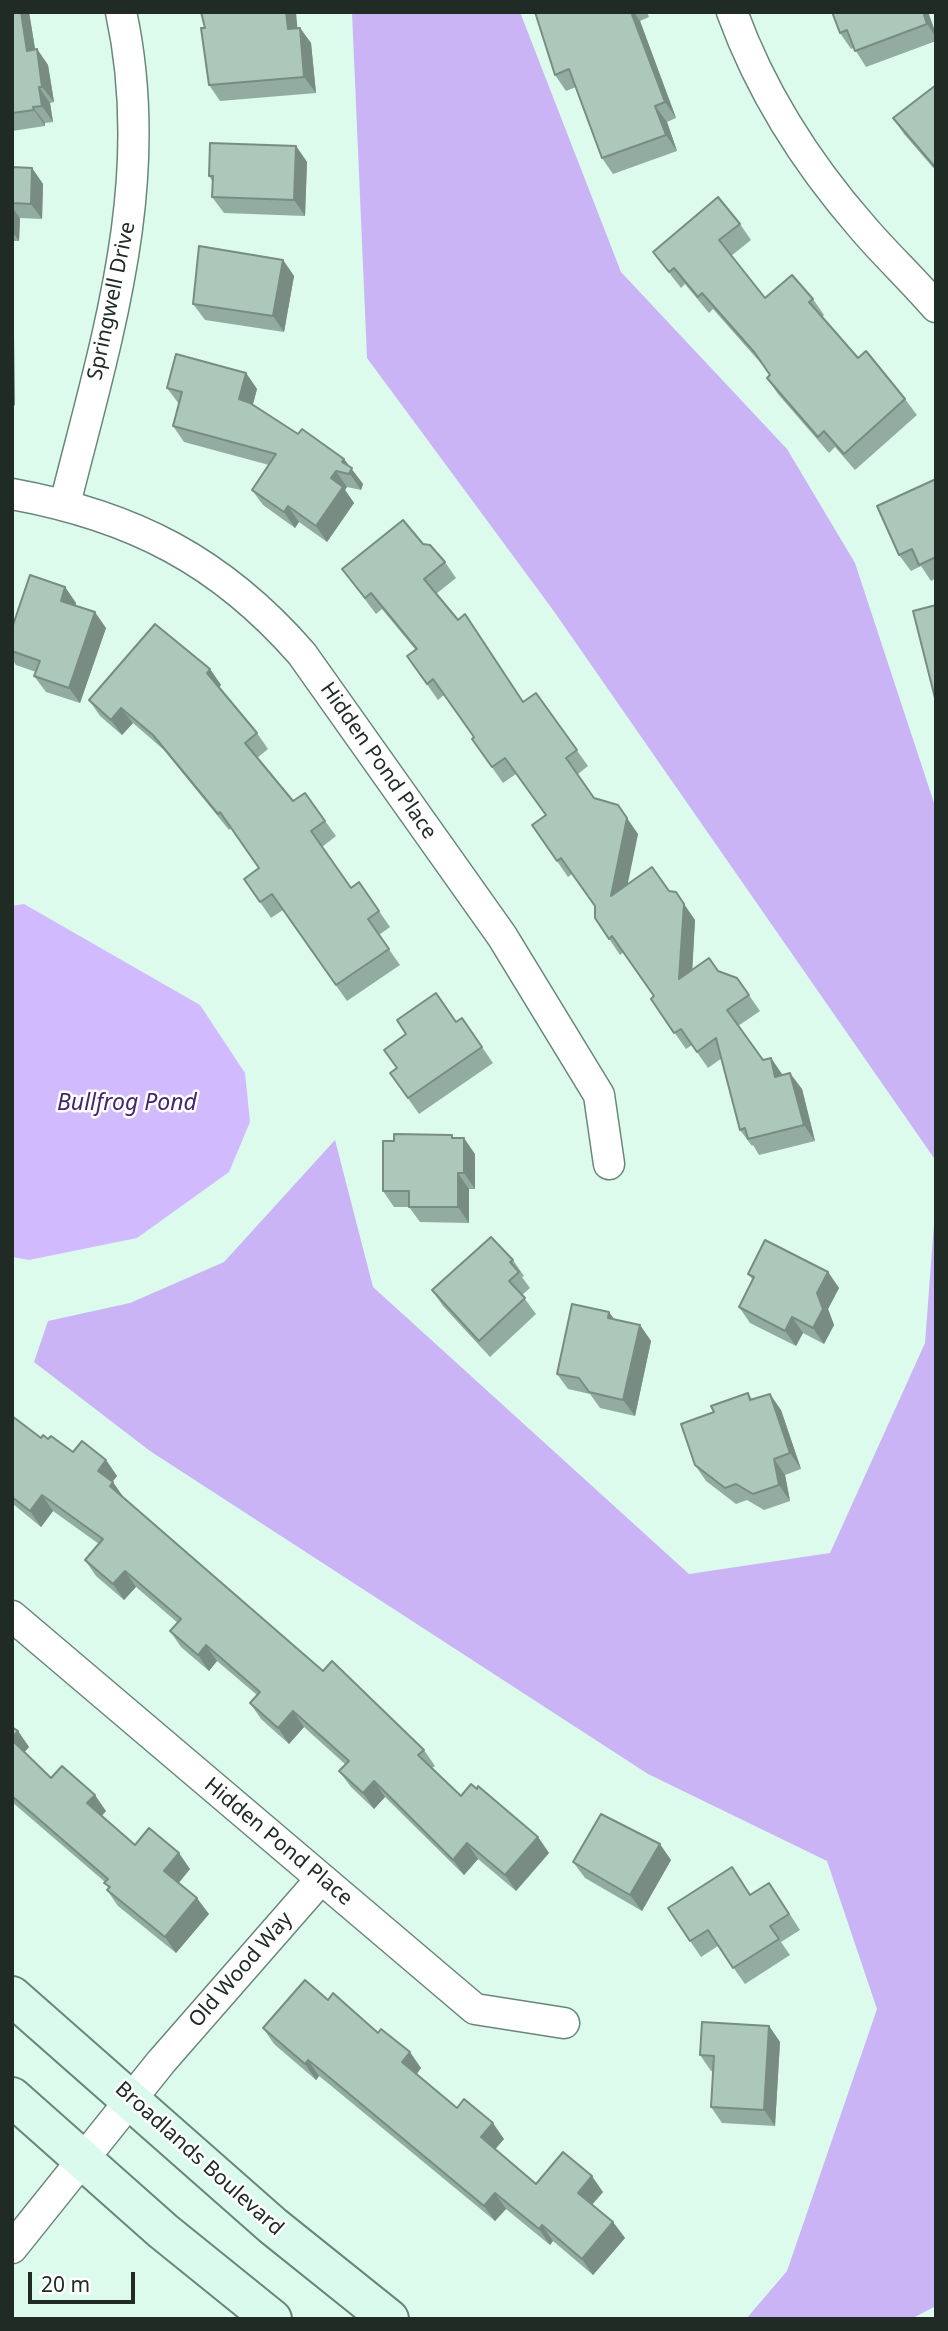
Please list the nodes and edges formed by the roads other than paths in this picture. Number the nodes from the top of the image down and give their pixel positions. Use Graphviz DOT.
graph roads {
  1 [pos="121,12"];
  2 [pos="733,12"];
  3 [pos="936,307"];
  4 [pos="12,494"];
  5 [pos="65,504"];
  6 [pos="608,1164"];
  7 [pos="12,1616"];
  8 [pos="321,1879"];
  9 [pos="12,1996"];
  10 [pos="564,2023"];
  11 [pos="12,2097"];
  12 [pos="132,2099"];
  13 [pos="83,2158"];
  14 [pos="12,2248"];
  15 [pos="272,2319"];
  16 [pos="389,2319"];
  1 -- 5 [label="street, Springwell Drive"];
  2 -- 3 [label="street"];
  4 -- 5 [label="street, Hidden Pond Place"];
  5 -- 6 [label="street, Hidden Pond Place"];
  7 -- 8 [label="street, Hidden Pond Place"];
  8 -- 10 [label="street, Hidden Pond Place"];
  8 -- 12 [label="street, Old Wood Way"];
  9 -- 12 [label="main road, Broadlands Boulevard"];
  11 -- 13 [label="main road"];
  12 -- 13 [label="street, Old Wood Way"];
  12 -- 16 [label="main road, Broadlands Boulevard"];
  13 -- 14 [label="street, Old Wood Way"];
  13 -- 15 [label="main road"];
}
